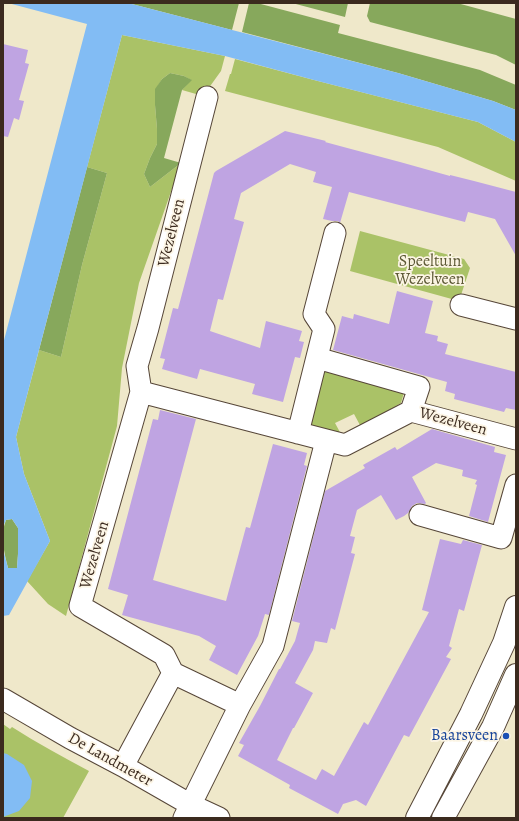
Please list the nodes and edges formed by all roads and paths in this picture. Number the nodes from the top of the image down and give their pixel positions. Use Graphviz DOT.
graph roads {
  1 [pos="207,97"];
  2 [pos="335,232"];
  3 [pos="461,305"];
  4 [pos="516,319"];
  5 [pos="317,358"];
  6 [pos="141,392"];
  7 [pos="411,411"];
  8 [pos="298,433"];
  9 [pos="516,439"];
  10 [pos="326,441"];
  11 [pos="516,485"];
  12 [pos="420,515"];
  13 [pos="516,607"];
  14 [pos="173,673"];
  15 [pos="516,675"];
  16 [pos="3,700"];
  17 [pos="240,705"];
  18 [pos="122,766"];
  19 [pos="188,811"];
  20 [pos="219,818"];
  21 [pos="417,818"];
  22 [pos="443,818"];
  1 -- 6 [label="street, Wezelveen"];
  2 -- 5 [label="street"];
  3 -- 4 [label="street"];
  5 -- 7 [label="street"];
  5 -- 8 [label="street"];
  6 -- 8 [label="street, Wezelveen"];
  6 -- 14 [label="street, Wezelveen"];
  7 -- 9 [label="street, Wezelveen"];
  7 -- 10 [label="street, Wezelveen"];
  8 -- 10 [label="street, Wezelveen"];
  10 -- 17 [label="street"];
  11 -- 12 [label="street"];
  13 -- 21 [label="street"];
  14 -- 17 [label="street"];
  14 -- 18 [label="street"];
  15 -- 22 [label="street"];
  16 -- 18 [label="street, De Landmeter"];
  17 -- 19 [label="street"];
  18 -- 19 [label="street, De Landmeter"];
  19 -- 20 [label="street, De Landmeter"];
}
